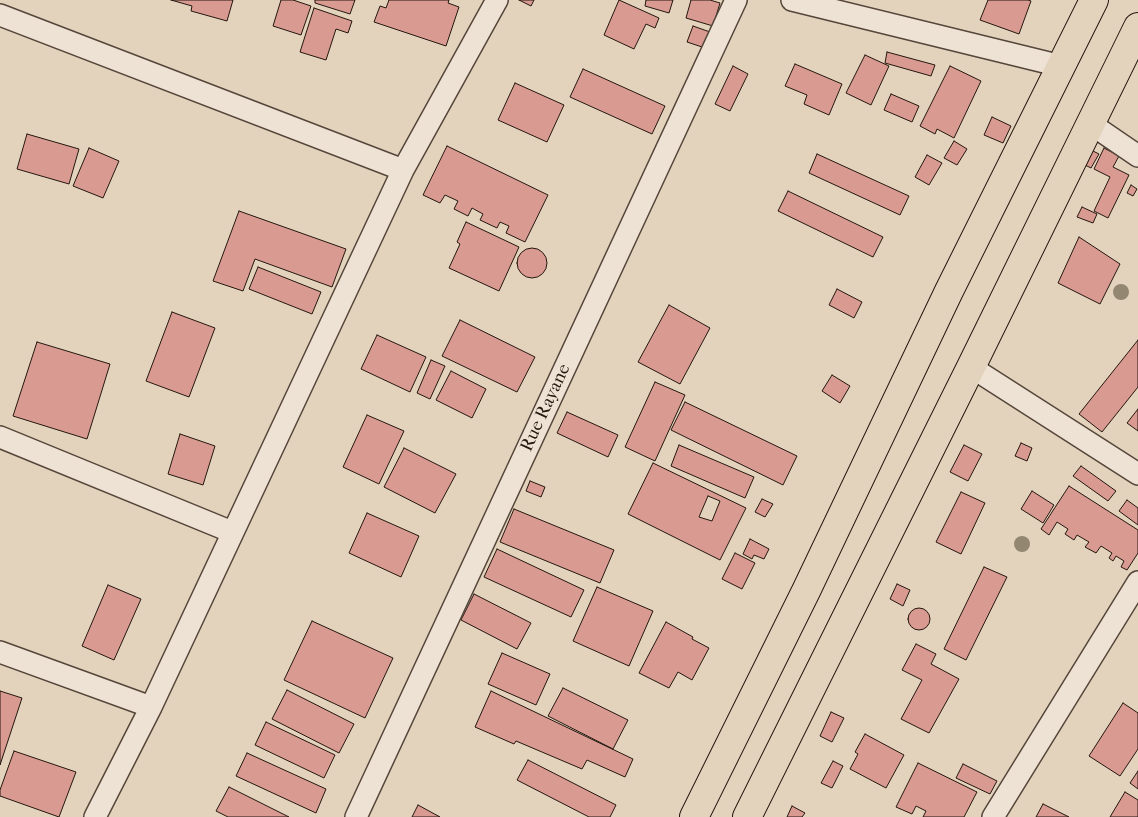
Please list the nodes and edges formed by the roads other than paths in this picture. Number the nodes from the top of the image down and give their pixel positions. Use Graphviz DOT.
graph roads {
  1 [pos="497,0"];
  2 [pos="736,0"];
  3 [pos="792,0"];
  4 [pos="1094,0"];
  5 [pos="0,15"];
  6 [pos="1138,27"];
  7 [pos="1061,66"];
  8 [pos="1091,124"];
  9 [pos="1138,156"];
  10 [pos="403,170"];
  11 [pos="971,367"];
  12 [pos="0,437"];
  13 [pos="1138,474"];
  14 [pos="232,532"];
  15 [pos="1138,582"];
  16 [pos="0,652"];
  17 [pos="151,707"];
  18 [pos="95,817"];
  19 [pos="356,817"];
  20 [pos="694,817"];
  21 [pos="747,817"];
  22 [pos="993,817"];
  1 -- 10 [label="street"];
  2 -- 19 [label="street, Rue Rayane"];
  3 -- 7 [label="street"];
  4 -- 7 [label="main road"];
  5 -- 10 [label="street"];
  6 -- 8 [label="main road"];
  7 -- 20 [label="main road"];
  8 -- 9 [label="street"];
  8 -- 11 [label="main road"];
  10 -- 14 [label="street"];
  11 -- 13 [label="street"];
  11 -- 21 [label="main road"];
  12 -- 14 [label="street"];
  14 -- 17 [label="street"];
  15 -- 22 [label="street"];
  16 -- 17 [label="street"];
  17 -- 18 [label="street"];
}
